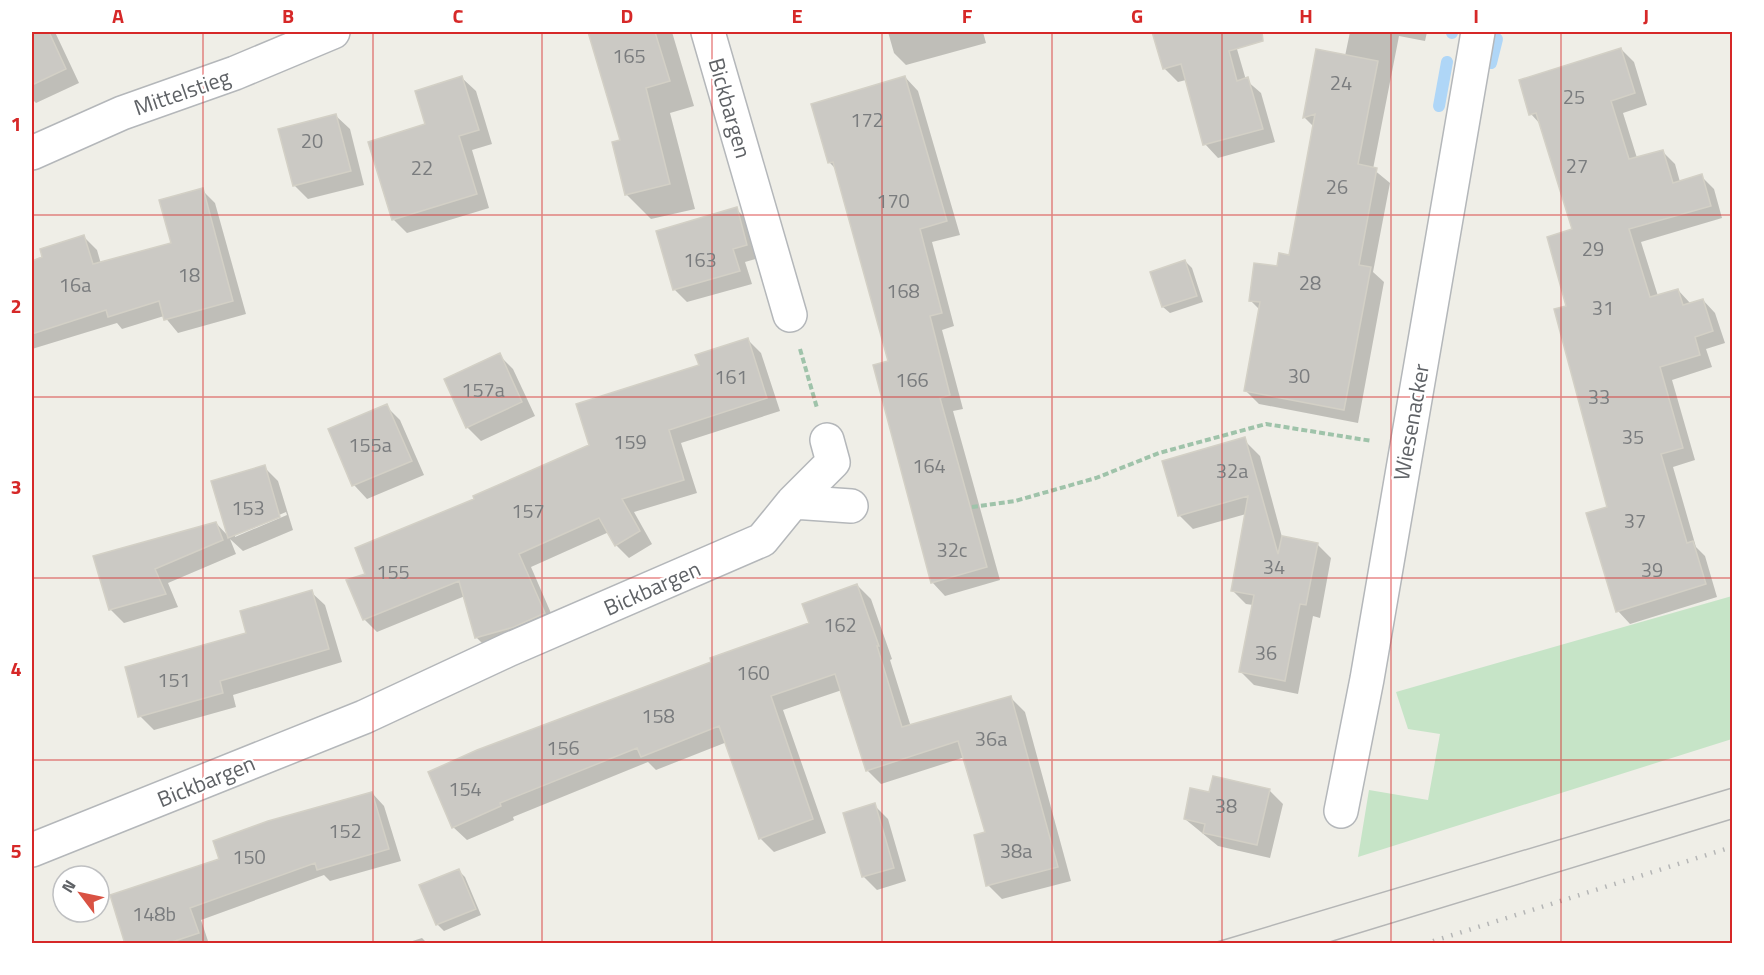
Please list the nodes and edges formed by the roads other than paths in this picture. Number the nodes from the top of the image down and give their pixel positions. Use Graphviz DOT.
graph roads {
  1 [pos="333,32"];
  2 [pos="708,32"];
  3 [pos="1478,32"];
  4 [pos="32,153"];
  5 [pos="790,315"];
  6 [pos="827,440"];
  7 [pos="793,502"];
  8 [pos="851,506"];
  9 [pos="1341,811"];
  10 [pos="32,850"];
  1 -- 4 [label="street, Mittelstieg"];
  2 -- 5 [label="street, Bickbargen"];
  3 -- 9 [label="street, Wiesenacker"];
  6 -- 7 [label="street, Bickbargen"];
  7 -- 8 [label="street"];
  7 -- 10 [label="street, Bickbargen"];
}
